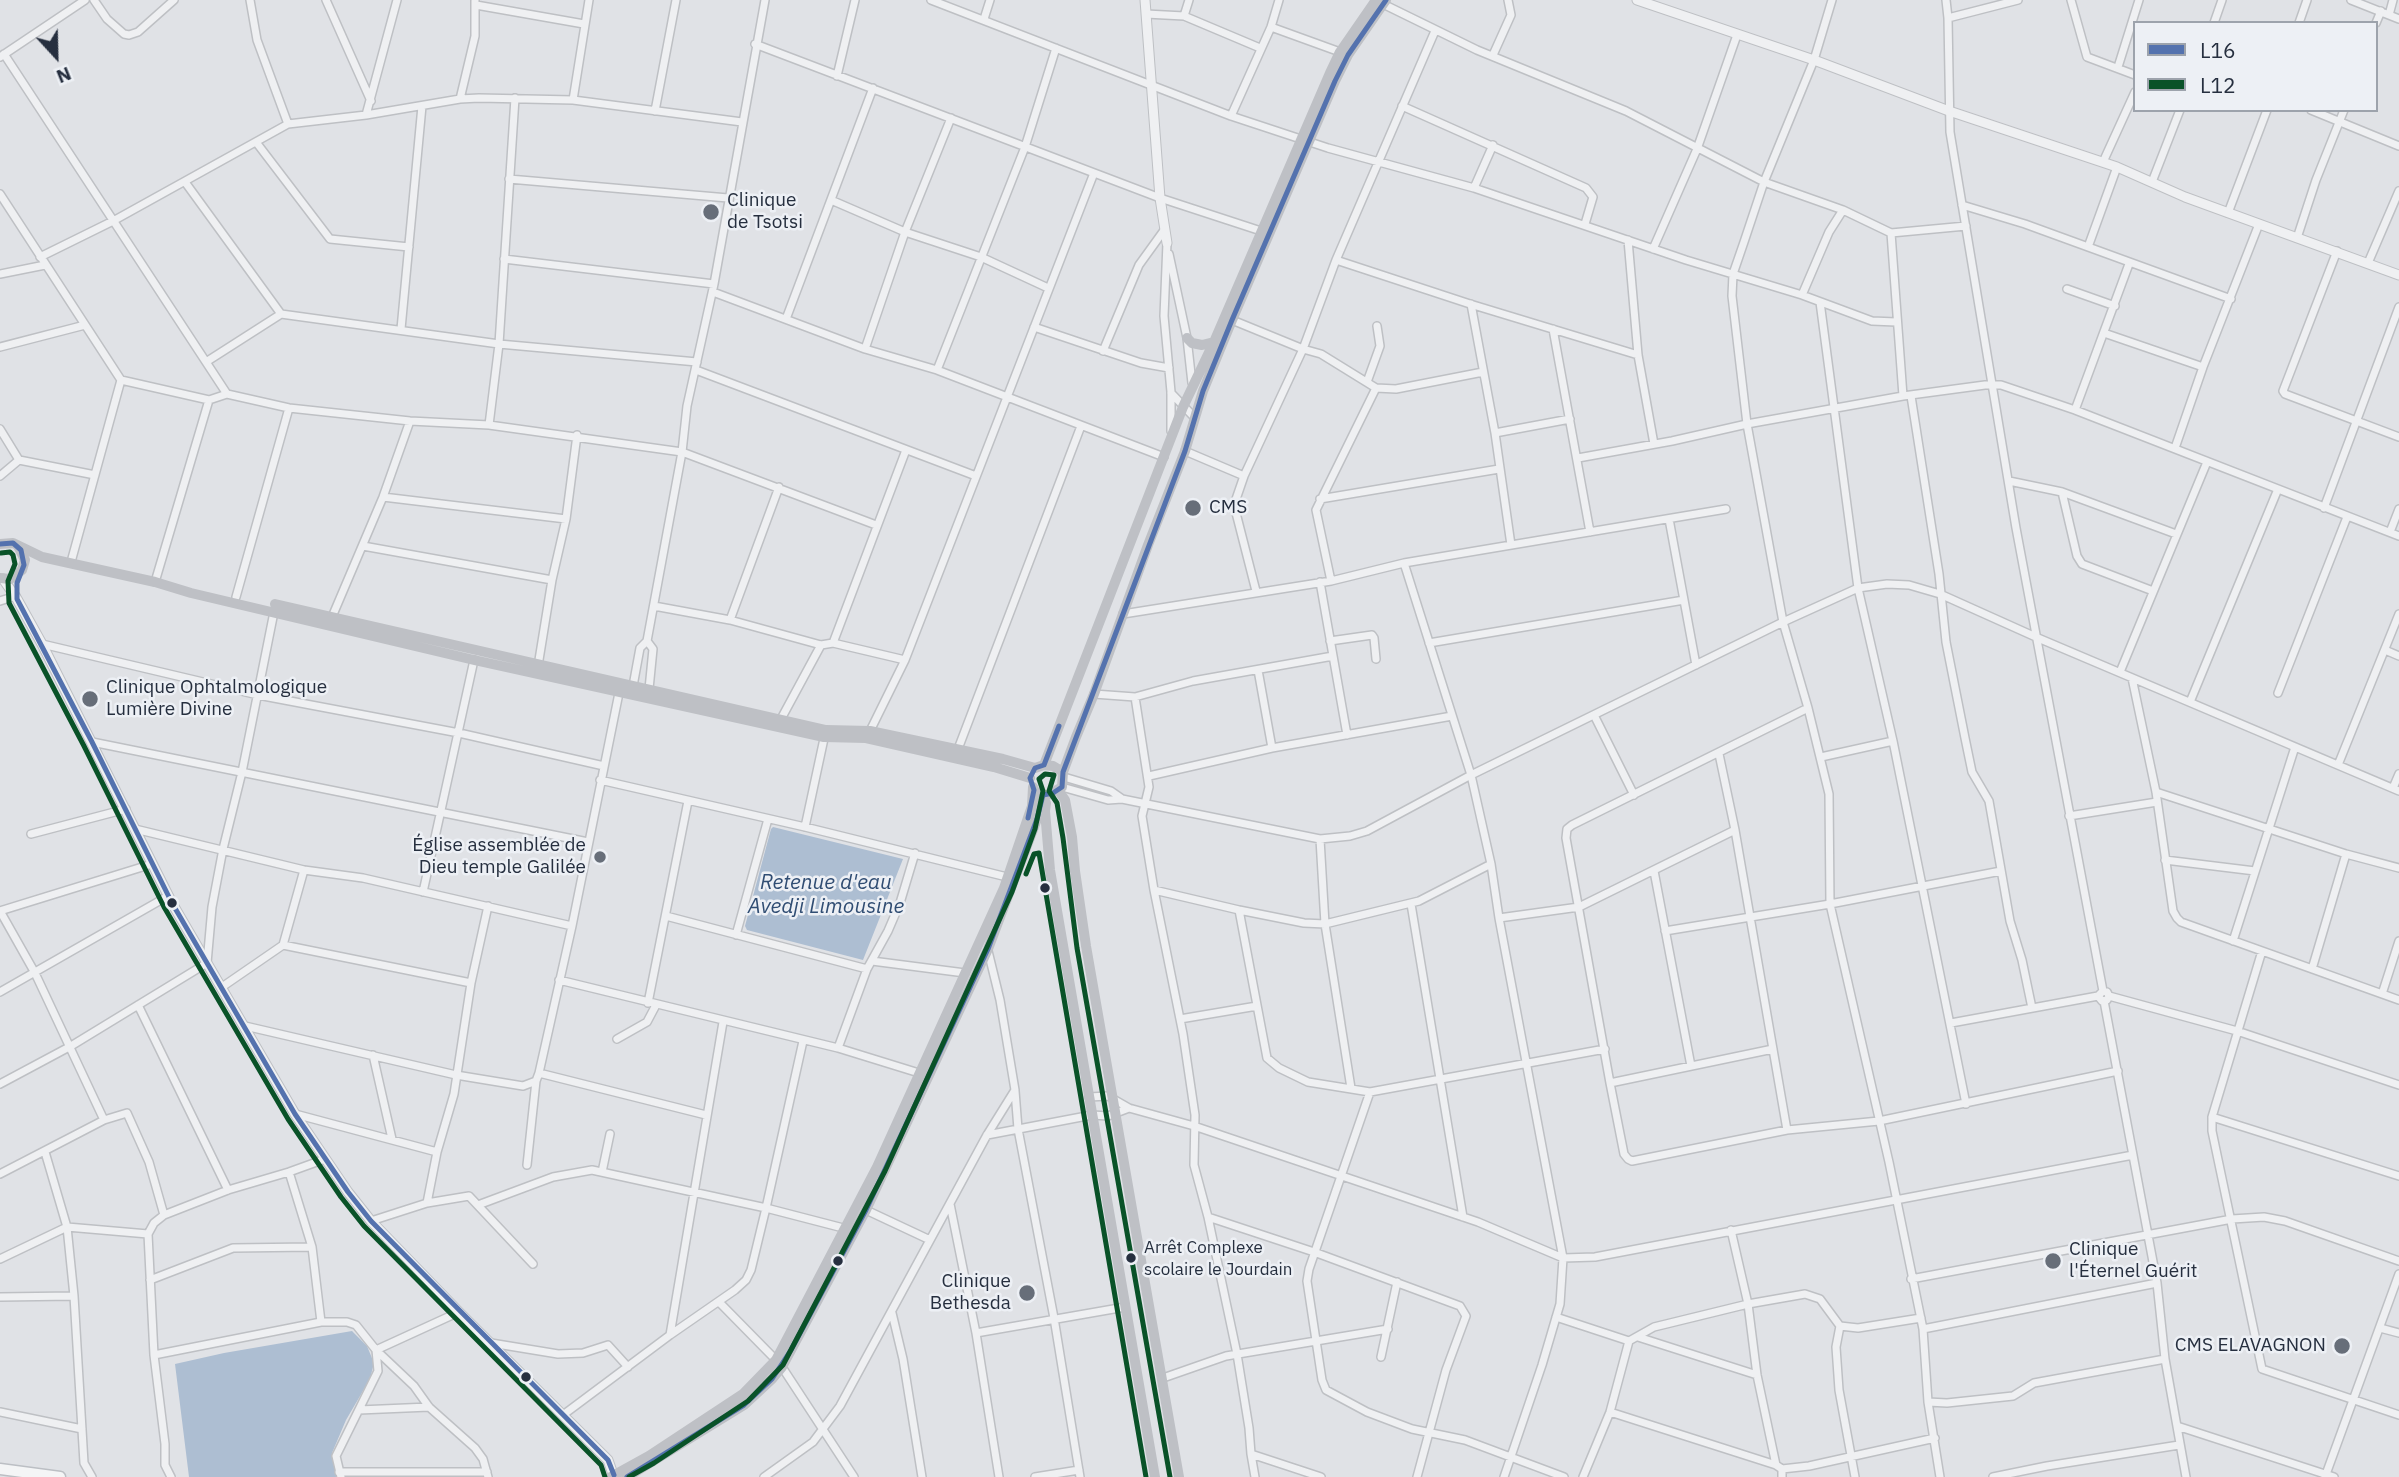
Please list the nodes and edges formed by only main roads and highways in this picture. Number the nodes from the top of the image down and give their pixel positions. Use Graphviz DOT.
graph roads {
  1 [pos="1382,1"];
  2 [pos="1306,140"];
  3 [pos="1187,338"];
  4 [pos="1214,342"];
  5 [pos="0,544"];
  6 [pos="18,546"];
  7 [pos="42,557"];
  8 [pos="25,560"];
  9 [pos="2,579"];
  10 [pos="171,587"];
  11 [pos="275,608"];
  12 [pos="825,733"];
  13 [pos="1037,770"];
  14 [pos="1053,787"];
  15 [pos="1027,847"];
  16 [pos="1047,847"];
  17 [pos="850,1230"];
  18 [pos="779,1363"];
  19 [pos="0,1469"];
  20 [pos="613,1476"];
  21 [pos="60,1477"];
  22 [pos="627,1477"];
  23 [pos="1154,1477"];
  24 [pos="1179,1477"];
  1 -- 2 [label="main road"];
  1 -- 2 [label="main road"];
  2 -- 4 [label="main road"];
  2 -- 14 [label="main road"];
  3 -- 4 [label="main road"];
  4 -- 13 [label="main road"];
  5 -- 6 [label="main road"];
  6 -- 7 [label="main road"];
  6 -- 8 [label="main road"];
  7 -- 8 [label="main road"];
  7 -- 10 [label="main road"];
  8 -- 9 [label="main road"];
  10 -- 11 [label="main road"];
  10 -- 11 [label="main road"];
  11 -- 12 [label="main road"];
  11 -- 12 [label="main road"];
  12 -- 13 [label="main road"];
  12 -- 13 [label="main road"];
  13 -- 14 [label="main road"];
  13 -- 14 [label="main road"];
  14 -- 15 [label="main road"];
  14 -- 16 [label="main road"];
  14 -- 17 [label="main road"];
  14 -- 24 [label="main road"];
  15 -- 16 [label="main road"];
  15 -- 17 [label="main road"];
  16 -- 23 [label="main road"];
  17 -- 18 [label="main road"];
  18 -- 20 [label="main road"];
  18 -- 22 [label="main road"];
  19 -- 21 [label="main road"];
}
